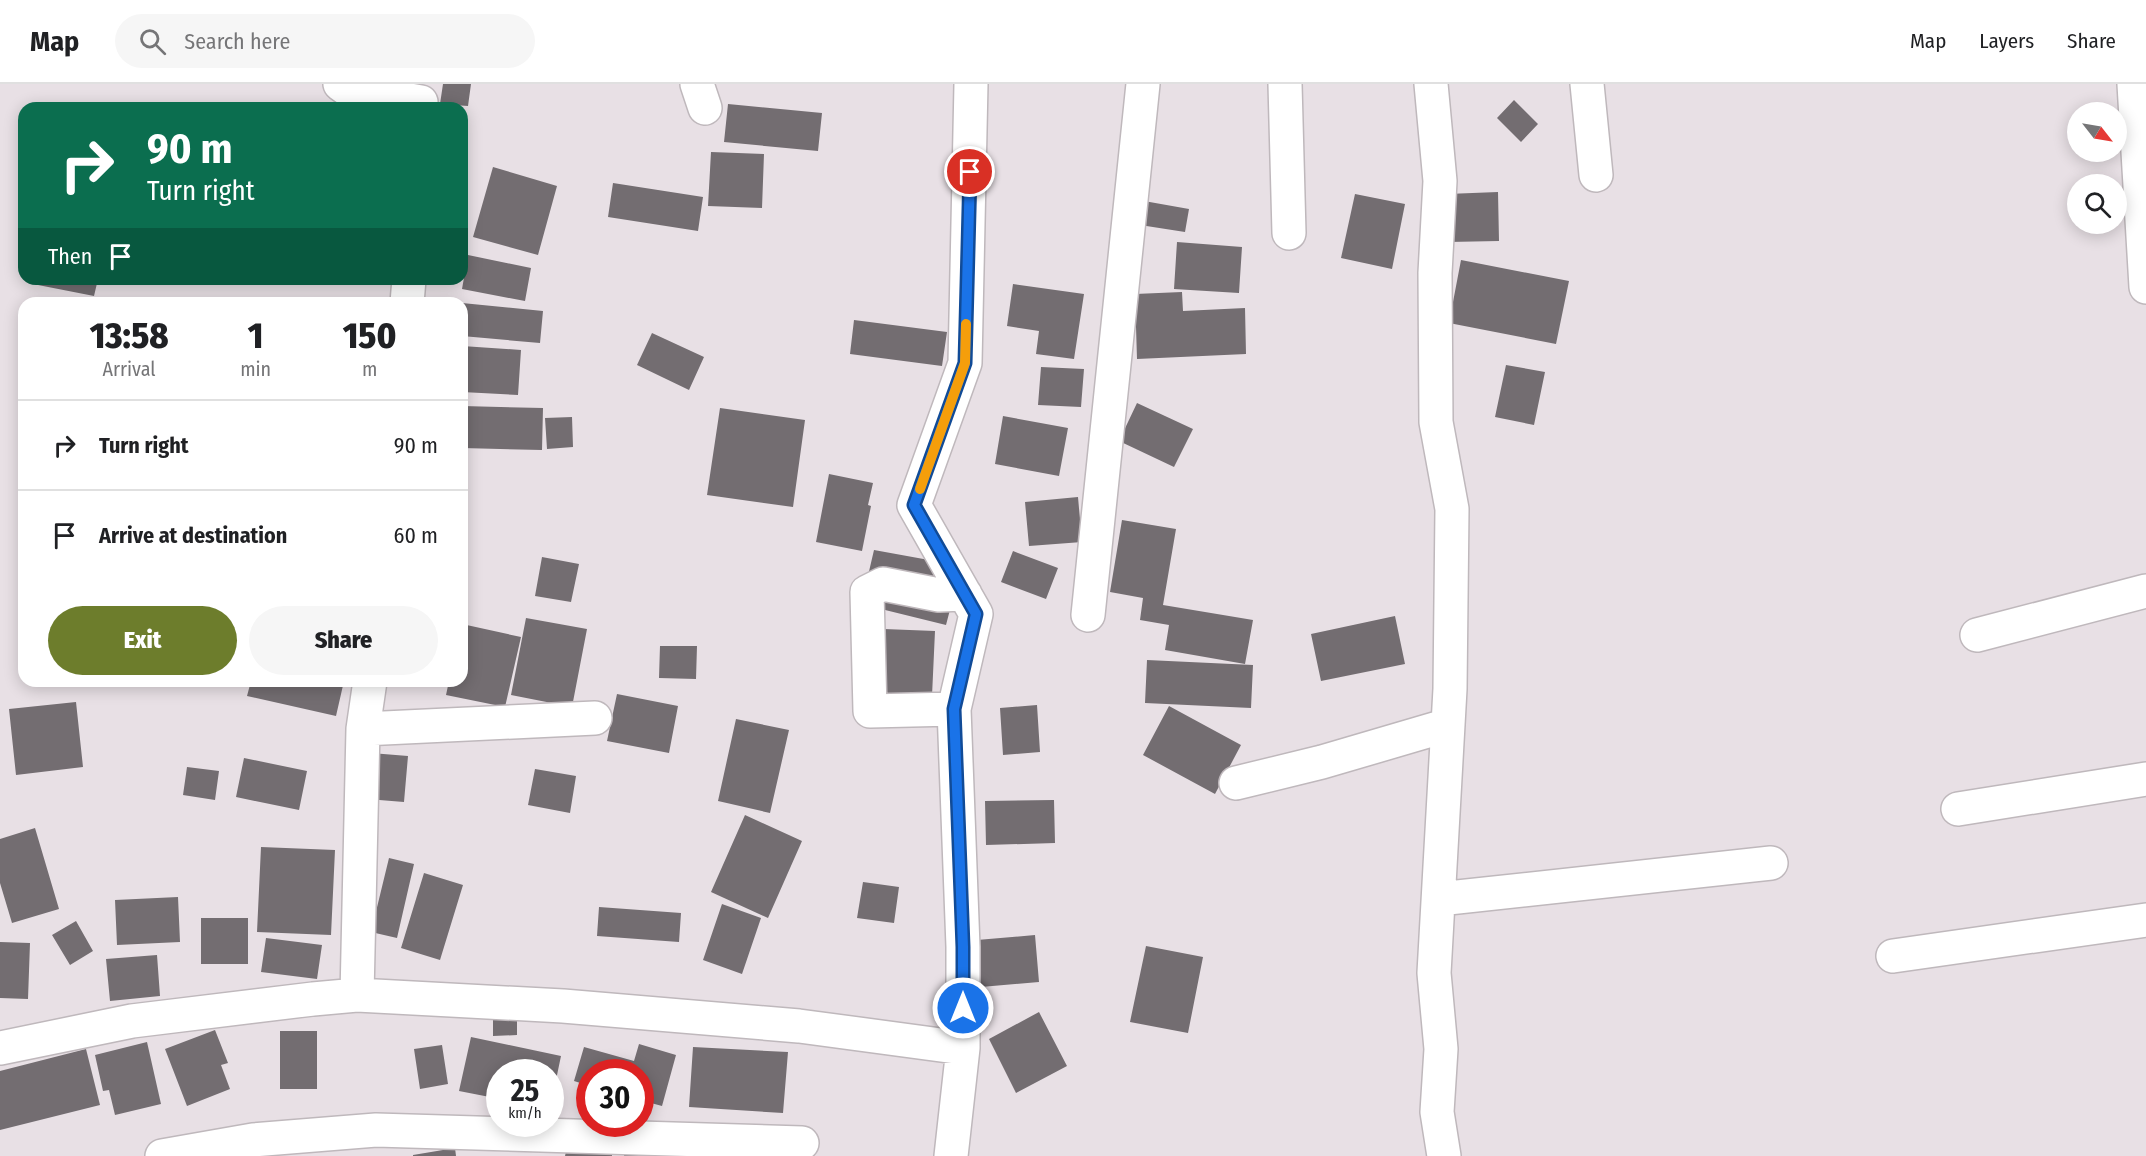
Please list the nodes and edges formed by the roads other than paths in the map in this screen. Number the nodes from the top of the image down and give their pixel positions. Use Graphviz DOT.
graph roads {
  1 [pos="340,84"];
  2 [pos="971,84"];
  3 [pos="1143,84"];
  4 [pos="1285,84"];
  5 [pos="1431,84"];
  6 [pos="1587,84"];
  7 [pos="422,98"];
  8 [pos="2139,102"];
  9 [pos="1596,175"];
  10 [pos="1289,233"];
  11 [pos="2145,267"];
  12 [pos="2146,591"];
  13 [pos="965,594"];
  14 [pos="1088,615"];
  15 [pos="1977,635"];
  16 [pos="369,687"];
  17 [pos="954,709"];
  18 [pos="595,718"];
  19 [pos="1448,725"];
  20 [pos="363,729"];
  21 [pos="2146,779"];
  22 [pos="1236,783"];
  23 [pos="1958,809"];
  24 [pos="1771,863"];
  25 [pos="1439,900"];
  26 [pos="2146,920"];
  27 [pos="1893,956"];
  28 [pos="357,995"];
  29 [pos="4,1043"];
  30 [pos="963,1048"];
  31 [pos="802,1143"];
  32 [pos="162,1156"];
  33 [pos="951,1156"];
  34 [pos="1444,1156"];
  1 -- 7 [label="street"];
  2 -- 13 [label="street"];
  3 -- 14 [label="street"];
  4 -- 10 [label="street"];
  5 -- 19 [label="street"];
  6 -- 9 [label="street"];
  8 -- 11 [label="street"];
  12 -- 15 [label="street"];
  13 -- 17 [label="street"];
  13 -- 17 [label="street"];
  16 -- 20 [label="street"];
  17 -- 30 [label="street"];
  18 -- 20 [label="street"];
  19 -- 22 [label="street"];
  19 -- 25 [label="street"];
  20 -- 28 [label="street"];
  21 -- 23 [label="street"];
  24 -- 25 [label="street"];
  25 -- 34 [label="street"];
  26 -- 27 [label="street"];
  28 -- 29 [label="street"];
  28 -- 30 [label="street"];
  30 -- 33 [label="street"];
  31 -- 32 [label="street"];
}
